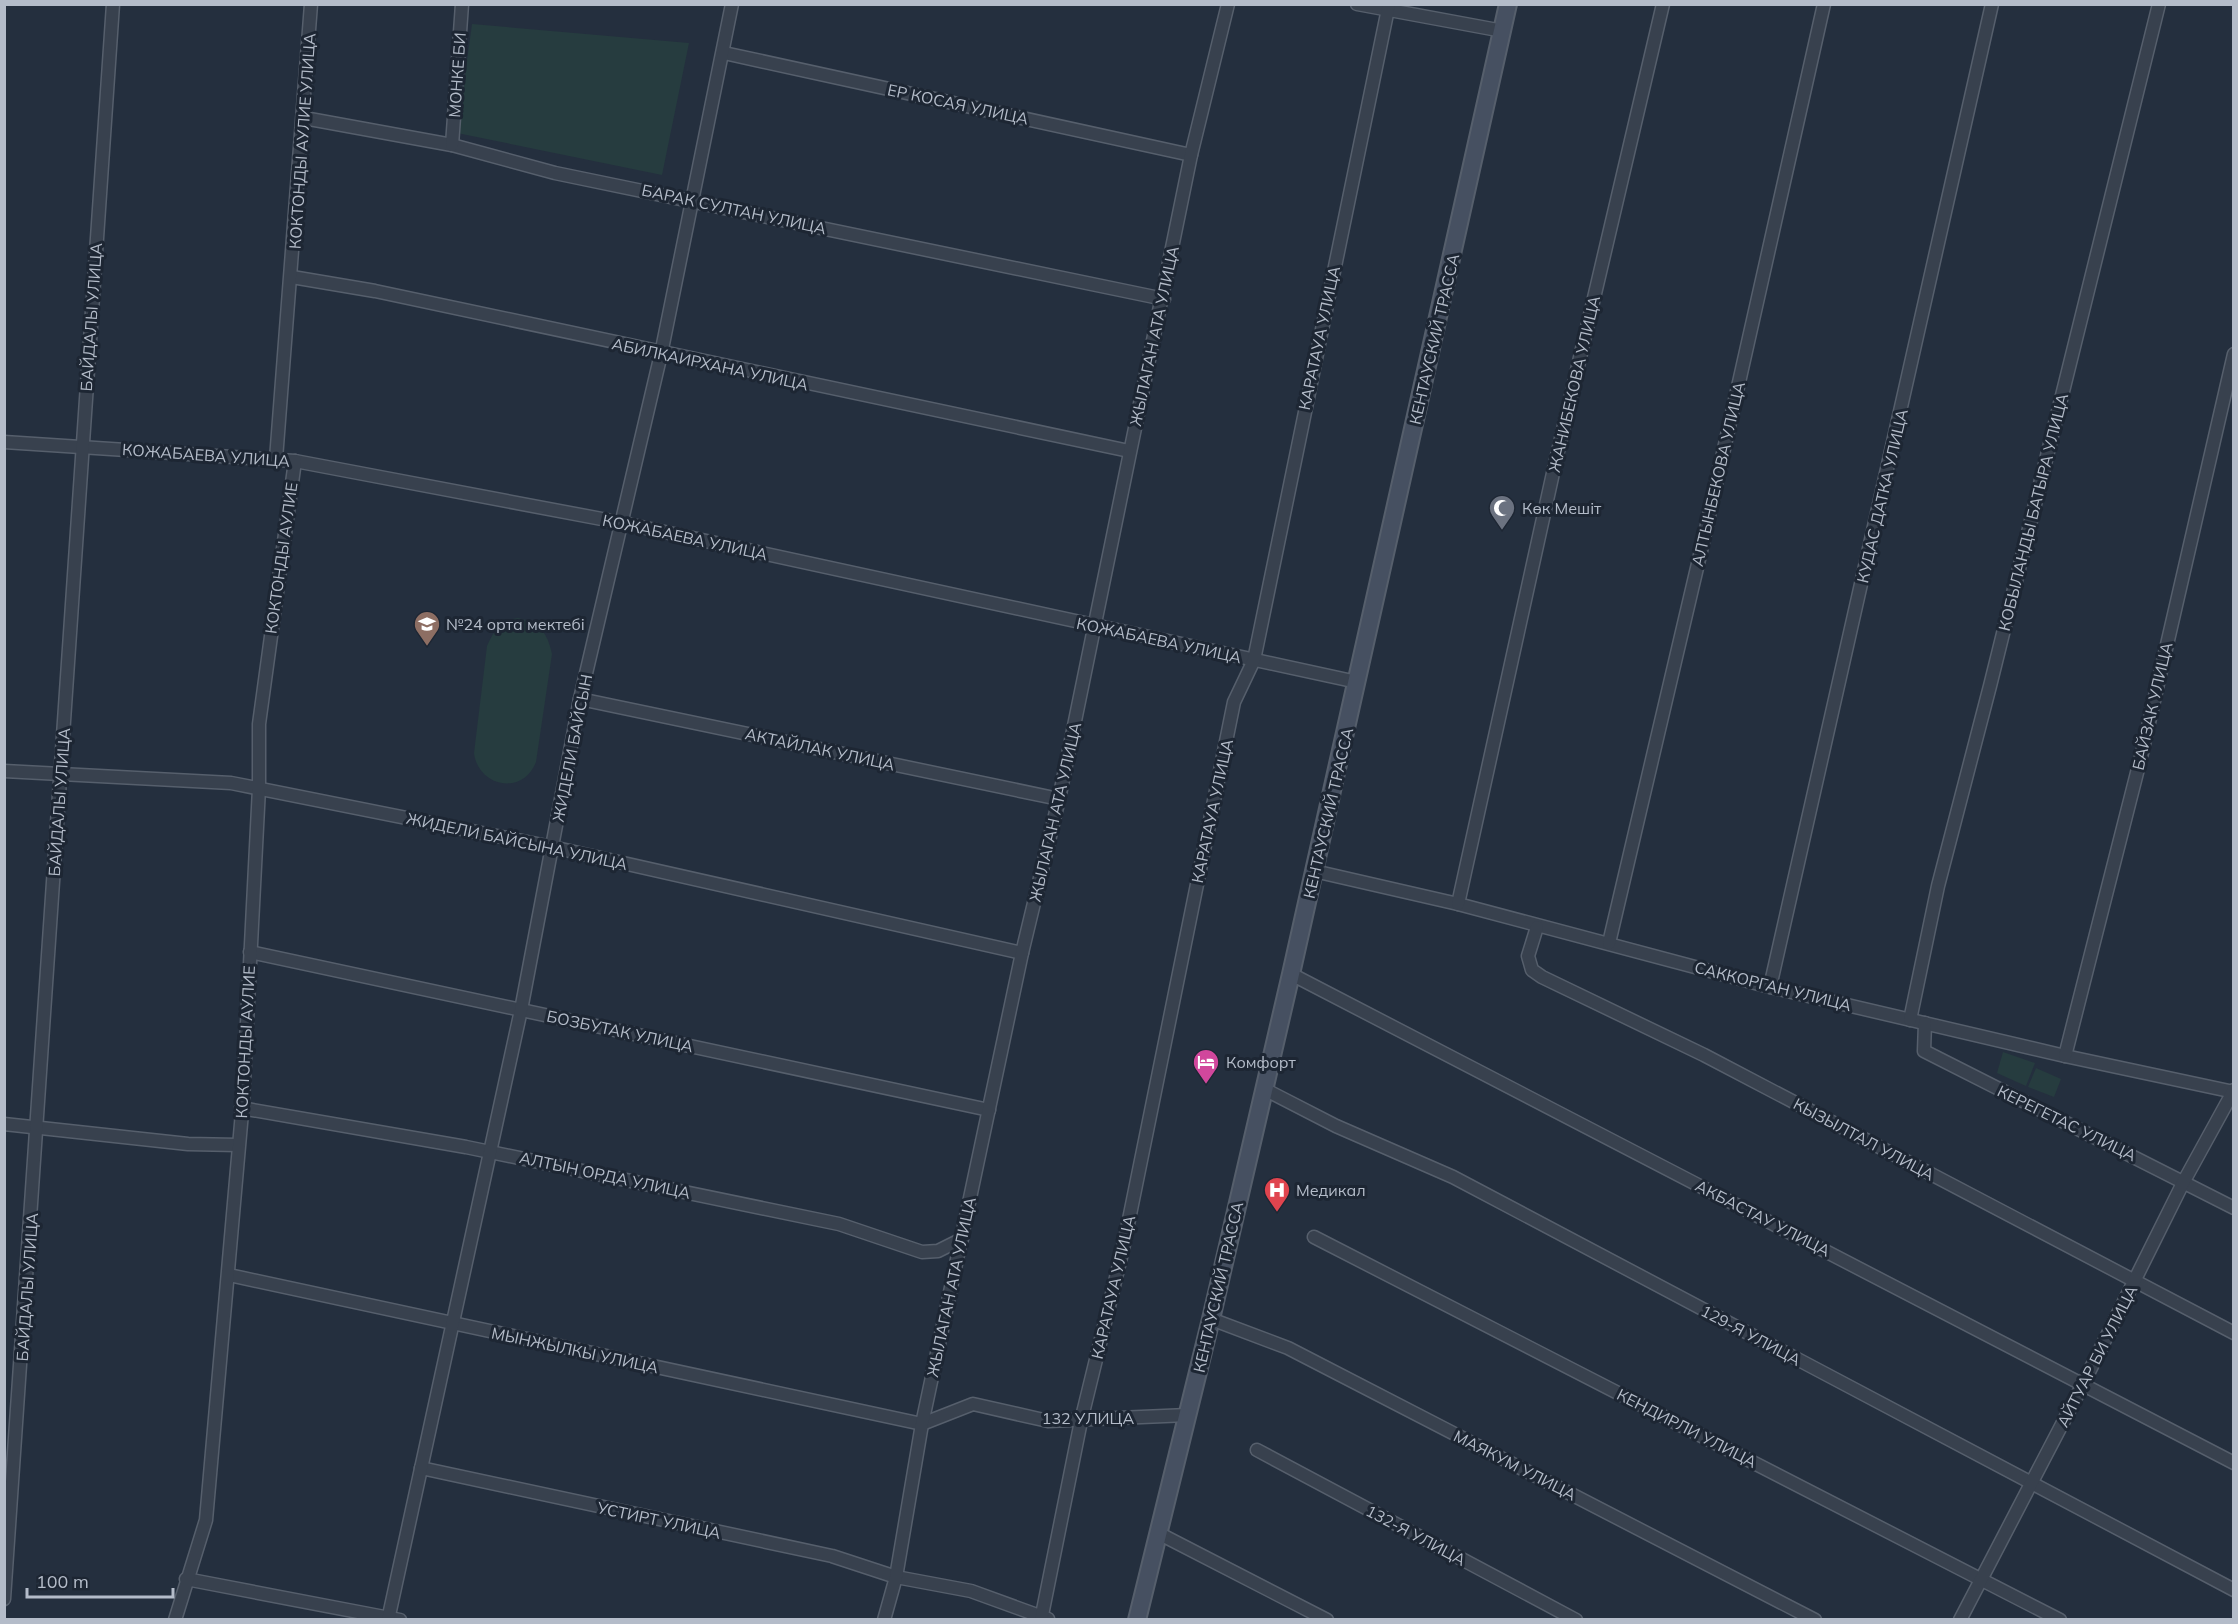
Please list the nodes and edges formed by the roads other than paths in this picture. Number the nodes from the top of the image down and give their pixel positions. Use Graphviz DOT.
graph roads {
  1 [pos="113,4"];
  2 [pos="311,4"];
  3 [pos="462,4"];
  4 [pos="732,4"];
  5 [pos="1228,4"];
  6 [pos="1357,4"];
  7 [pos="1508,4"];
  8 [pos="1662,4"];
  9 [pos="1824,4"];
  10 [pos="1992,4"];
  11 [pos="2159,4"];
  12 [pos="1389,7"];
  13 [pos="1503,32"];
  14 [pos="724,53"];
  15 [pos="304,118"];
  16 [pos="452,145"];
  17 [pos="1191,154"];
  18 [pos="693,201"];
  19 [pos="292,277"];
  20 [pos="1164,299"];
  21 [pos="661,354"];
  22 [pos="2234,354"];
  23 [pos="4,442"];
  24 [pos="82,445"];
  25 [pos="1128,451"];
  26 [pos="276,459"];
  27 [pos="295,461"];
  28 [pos="623,523"];
  29 [pos="1094,627"];
  30 [pos="1254,660"];
  31 [pos="1357,682"];
  32 [pos="580,699"];
  33 [pos="4,771"];
  34 [pos="62,774"];
  35 [pos="259,788"];
  36 [pos="1059,799"];
  37 [pos="552,847"];
  38 [pos="1314,871"];
  39 [pos="1458,904"];
  40 [pos="1537,927"];
  41 [pos="1609,943"];
  42 [pos="250,952"];
  43 [pos="1022,953"];
  44 [pos="1291,974"];
  45 [pos="1770,987"];
  46 [pos="521,1010"];
  47 [pos="1911,1020"];
  48 [pos="1924,1023"];
  49 [pos="2065,1056"];
  50 [pos="1264,1089"];
  51 [pos="2233,1091"];
  52 [pos="242,1107"];
  53 [pos="990,1110"];
  54 [pos="4,1124"];
  55 [pos="36,1126"];
  56 [pos="238,1145"];
  57 [pos="489,1151"];
  58 [pos="2184,1181"];
  59 [pos="2234,1208"];
  60 [pos="1314,1236"];
  61 [pos="962,1239"];
  62 [pos="229,1275"];
  63 [pos="2135,1280"];
  64 [pos="1211,1319"];
  65 [pos="452,1323"];
  66 [pos="2234,1333"];
  67 [pos="2083,1384"];
  68 [pos="1188,1415"];
  69 [pos="1081,1421"];
  70 [pos="922,1424"];
  71 [pos="1257,1450"];
  72 [pos="2234,1463"];
  73 [pos="420,1468"];
  74 [pos="2032,1484"];
  75 [pos="1158,1533"];
  76 [pos="896,1577"];
  77 [pos="186,1579"];
  78 [pos="1983,1579"];
  79 [pos="2234,1590"];
  80 [pos="4,1599"];
  81 [pos="392,1619"];
  82 [pos="1044,1619"];
  83 [pos="175,1620"];
  84 [pos="884,1620"];
  85 [pos="1137,1620"];
  86 [pos="1327,1620"];
  87 [pos="1575,1620"];
  88 [pos="1815,1620"];
  89 [pos="1960,1620"];
  90 [pos="2060,1620"];
  1 -- 24 [label="street, БАЙДАЛЫ УЛИЦА"];
  2 -- 15 [label="street, КОКТОНДЫ АУЛИЕ УЛИЦА"];
  3 -- 16 [label="street, МОНКЕ БИ"];
  4 -- 14 [label="street, ЖИДЕЛИ БАЙСЫН"];
  5 -- 17 [label="street, ЖЫЛАГАН АТА УЛИЦА"];
  6 -- 12 [label="street"];
  7 -- 13 [label="main road, КЕНТАУСКИЙ ТРАССА"];
  8 -- 39 [label="street, ЖАНИБЕКОВА УЛИЦА"];
  9 -- 41 [label="street, АЛТЫНБЕКОВА УЛИЦА"];
  10 -- 45 [label="street, КУДАС ДАТКА УЛИЦА"];
  11 -- 47 [label="street, КОБЫЛАНДЫ БАТЫРА УЛИЦА"];
  12 -- 13 [label="street"];
  12 -- 30 [label="street, КАРАТАУА УЛИЦА"];
  13 -- 31 [label="main road, КЕНТАУСКИЙ ТРАССА"];
  14 -- 17 [label="street, ЕР КОСАЯ УЛИЦА"];
  14 -- 18 [label="street, ЖИДЕЛИ БАЙСЫН"];
  15 -- 16 [label="street, БАРАК СУЛТАН УЛИЦА"];
  15 -- 19 [label="street, КОКТОНДЫ АУЛИЕ УЛИЦА"];
  16 -- 18 [label="street, БАРАК СУЛТАН УЛИЦА"];
  17 -- 20 [label="street, ЖЫЛАГАН АТА УЛИЦА"];
  18 -- 20 [label="street, БАРАК СУЛТАН УЛИЦА"];
  18 -- 21 [label="street, ЖИДЕЛИ БАЙСЫН"];
  19 -- 21 [label="street, АБИЛКАИРХАНА УЛИЦА"];
  19 -- 26 [label="street, КОКТОНДЫ АУЛИЕ УЛИЦА"];
  20 -- 25 [label="street, ЖЫЛАГАН АТА УЛИЦА"];
  21 -- 25 [label="street, АБИЛКАИРХАНА УЛИЦА"];
  21 -- 28 [label="street, ЖИДЕЛИ БАЙСЫН"];
  22 -- 49 [label="street, БАЙЗАК УЛИЦА"];
  23 -- 24 [label="street, КОЖАБАЕВА УЛИЦА"];
  24 -- 26 [label="street, КОЖАБАЕВА УЛИЦА"];
  24 -- 34 [label="street, БАЙДАЛЫ УЛИЦА"];
  25 -- 29 [label="street, ЖЫЛАГАН АТА УЛИЦА"];
  26 -- 27 [label="street, КОЖАБАЕВА УЛИЦА"];
  27 -- 28 [label="street, КОЖАБАЕВА УЛИЦА"];
  27 -- 35 [label="street, КОКТОНДЫ АУЛИЕ"];
  28 -- 29 [label="street, КОЖАБАЕВА УЛИЦА"];
  28 -- 32 [label="street, ЖИДЕЛИ БАЙСЫН"];
  29 -- 30 [label="street, КОЖАБАЕВА УЛИЦА"];
  29 -- 36 [label="street, ЖЫЛАГАН АТА УЛИЦА"];
  30 -- 31 [label="street, КОЖАБАЕВА УЛИЦА"];
  30 -- 69 [label="street, КАРАТАУА УЛИЦА"];
  31 -- 38 [label="main road, КЕНТАУСКИЙ ТРАССА"];
  32 -- 36 [label="street, АКТАЙЛАК УЛИЦА"];
  32 -- 37 [label="street, ЖИДЕЛИ БАЙСЫН"];
  33 -- 34 [label="street, ЖИДЕЛИ БАЙСЫНА УЛИЦА"];
  34 -- 35 [label="street, ЖИДЕЛИ БАЙСЫНА УЛИЦА"];
  34 -- 55 [label="street, БАЙДАЛЫ УЛИЦА"];
  35 -- 37 [label="street, ЖИДЕЛИ БАЙСЫНА УЛИЦА"];
  35 -- 42 [label="street, КОКТОНДЫ АУЛИЕ"];
  36 -- 43 [label="street, ЖЫЛАГАН АТА УЛИЦА"];
  37 -- 43 [label="street, ЖИДЕЛИ БАЙСЫНА УЛИЦА"];
  37 -- 46 [label="street, ЖИДЕЛИ БАЙСЫН"];
  38 -- 39 [label="street, САККОРГАН УЛИЦА"];
  38 -- 44 [label="main road, КЕНТАУСКИЙ ТРАССА"];
  39 -- 40 [label="street, САККОРГАН УЛИЦА"];
  40 -- 41 [label="street, САККОРГАН УЛИЦА"];
  40 -- 63 [label="street, КЫЗЫЛТАЛ УЛИЦА"];
  41 -- 45 [label="street, САККОРГАН УЛИЦА"];
  42 -- 46 [label="street, БОЗБУТАК УЛИЦА"];
  42 -- 52 [label="street, КОКТОНДЫ АУЛИЕ"];
  43 -- 53 [label="street, ЖЫЛАГАН АТА УЛИЦА"];
  44 -- 50 [label="main road, КЕНТАУСКИЙ ТРАССА"];
  44 -- 67 [label="street, АКБАСТАУ УЛИЦА"];
  45 -- 47 [label="street, САККОРГАН УЛИЦА"];
  46 -- 53 [label="street, БОЗБУТАК УЛИЦА"];
  46 -- 57 [label="street, ЖИДЕЛИ БАЙСЫН"];
  47 -- 48 [label="street, САККОРГАН УЛИЦА"];
  48 -- 49 [label="street, САККОРГАН УЛИЦА"];
  48 -- 58 [label="street, КЕРЕГЕТАС УЛИЦА"];
  49 -- 51 [label="street, САККОРГАН УЛИЦА"];
  50 -- 64 [label="main road, КЕНТАУСКИЙ ТРАССА"];
  50 -- 74 [label="street, 129-Я УЛИЦА"];
  51 -- 58 [label="street, АЙТУАР БИ УЛИЦА"];
  52 -- 56 [label="street, КОКТОНДЫ АУЛИЕ"];
  52 -- 57 [label="street, АЛТЫН ОРДА УЛИЦА"];
  53 -- 61 [label="street, ЖЫЛАГАН АТА УЛИЦА"];
  54 -- 55 [label="street"];
  55 -- 56 [label="street"];
  55 -- 80 [label="street, БАЙДАЛЫ УЛИЦА"];
  56 -- 62 [label="street, КОКТОНДЫ АУЛИЕ"];
  57 -- 61 [label="street, АЛТЫН ОРДА УЛИЦА"];
  57 -- 65 [label="street, ЖИДЕЛИ БАЙСЫН"];
  58 -- 59 [label="street, КЕРЕГЕТАС УЛИЦА"];
  58 -- 63 [label="street, АЙТУАР БИ УЛИЦА"];
  60 -- 78 [label="street, КЕНДИРЛИ УЛИЦА"];
  61 -- 70 [label="street, ЖЫЛАГАН АТА УЛИЦА"];
  62 -- 65 [label="street, МЫНЖЫЛКЫ УЛИЦА"];
  62 -- 77 [label="street, КОКТОНДЫ АУЛИЕ"];
  63 -- 66 [label="street, КЫЗЫЛТАЛ УЛИЦА"];
  63 -- 67 [label="street, АЙТУАР БИ УЛИЦА"];
  64 -- 68 [label="main road, КЕНТАУСКИЙ ТРАССА"];
  64 -- 88 [label="street, МАЯКУМ УЛИЦА"];
  65 -- 70 [label="street, МЫНЖЫЛКЫ УЛИЦА"];
  65 -- 73 [label="street, ЖИДЕЛИ БАЙСЫН"];
  67 -- 72 [label="street, АКБАСТАУ УЛИЦА"];
  67 -- 74 [label="street, АЙТУАР БИ УЛИЦА"];
  68 -- 69 [label="street, 132 УЛИЦА"];
  68 -- 75 [label="main road, КЕНТАУСКИЙ ТРАССА"];
  69 -- 70 [label="street, 132 УЛИЦА"];
  69 -- 82 [label="street, КАРАТАУА УЛИЦА"];
  70 -- 76 [label="street, ЖЫЛАГАН АТА УЛИЦА"];
  71 -- 87 [label="street, 132-Я УЛИЦА"];
  73 -- 76 [label="street, УСТИРТ УЛИЦА"];
  73 -- 81 [label="street, ЖИДЕЛИ БАЙСЫН"];
  74 -- 78 [label="street, АЙТУАР БИ УЛИЦА"];
  74 -- 79 [label="street, 129-Я УЛИЦА"];
  75 -- 85 [label="main road, КЕНТАУСКИЙ ТРАССА"];
  75 -- 86 [label="street"];
  76 -- 82 [label="street, УСТИРТ УЛИЦА"];
  76 -- 84 [label="street, ЖЫЛАГАН АТА УЛИЦА"];
  77 -- 81 [label="street"];
  77 -- 83 [label="street, КОКТОНДЫ АУЛИЕ"];
  78 -- 89 [label="street, АЙТУАР БИ УЛИЦА"];
  78 -- 90 [label="street, КЕНДИРЛИ УЛИЦА"];
}
